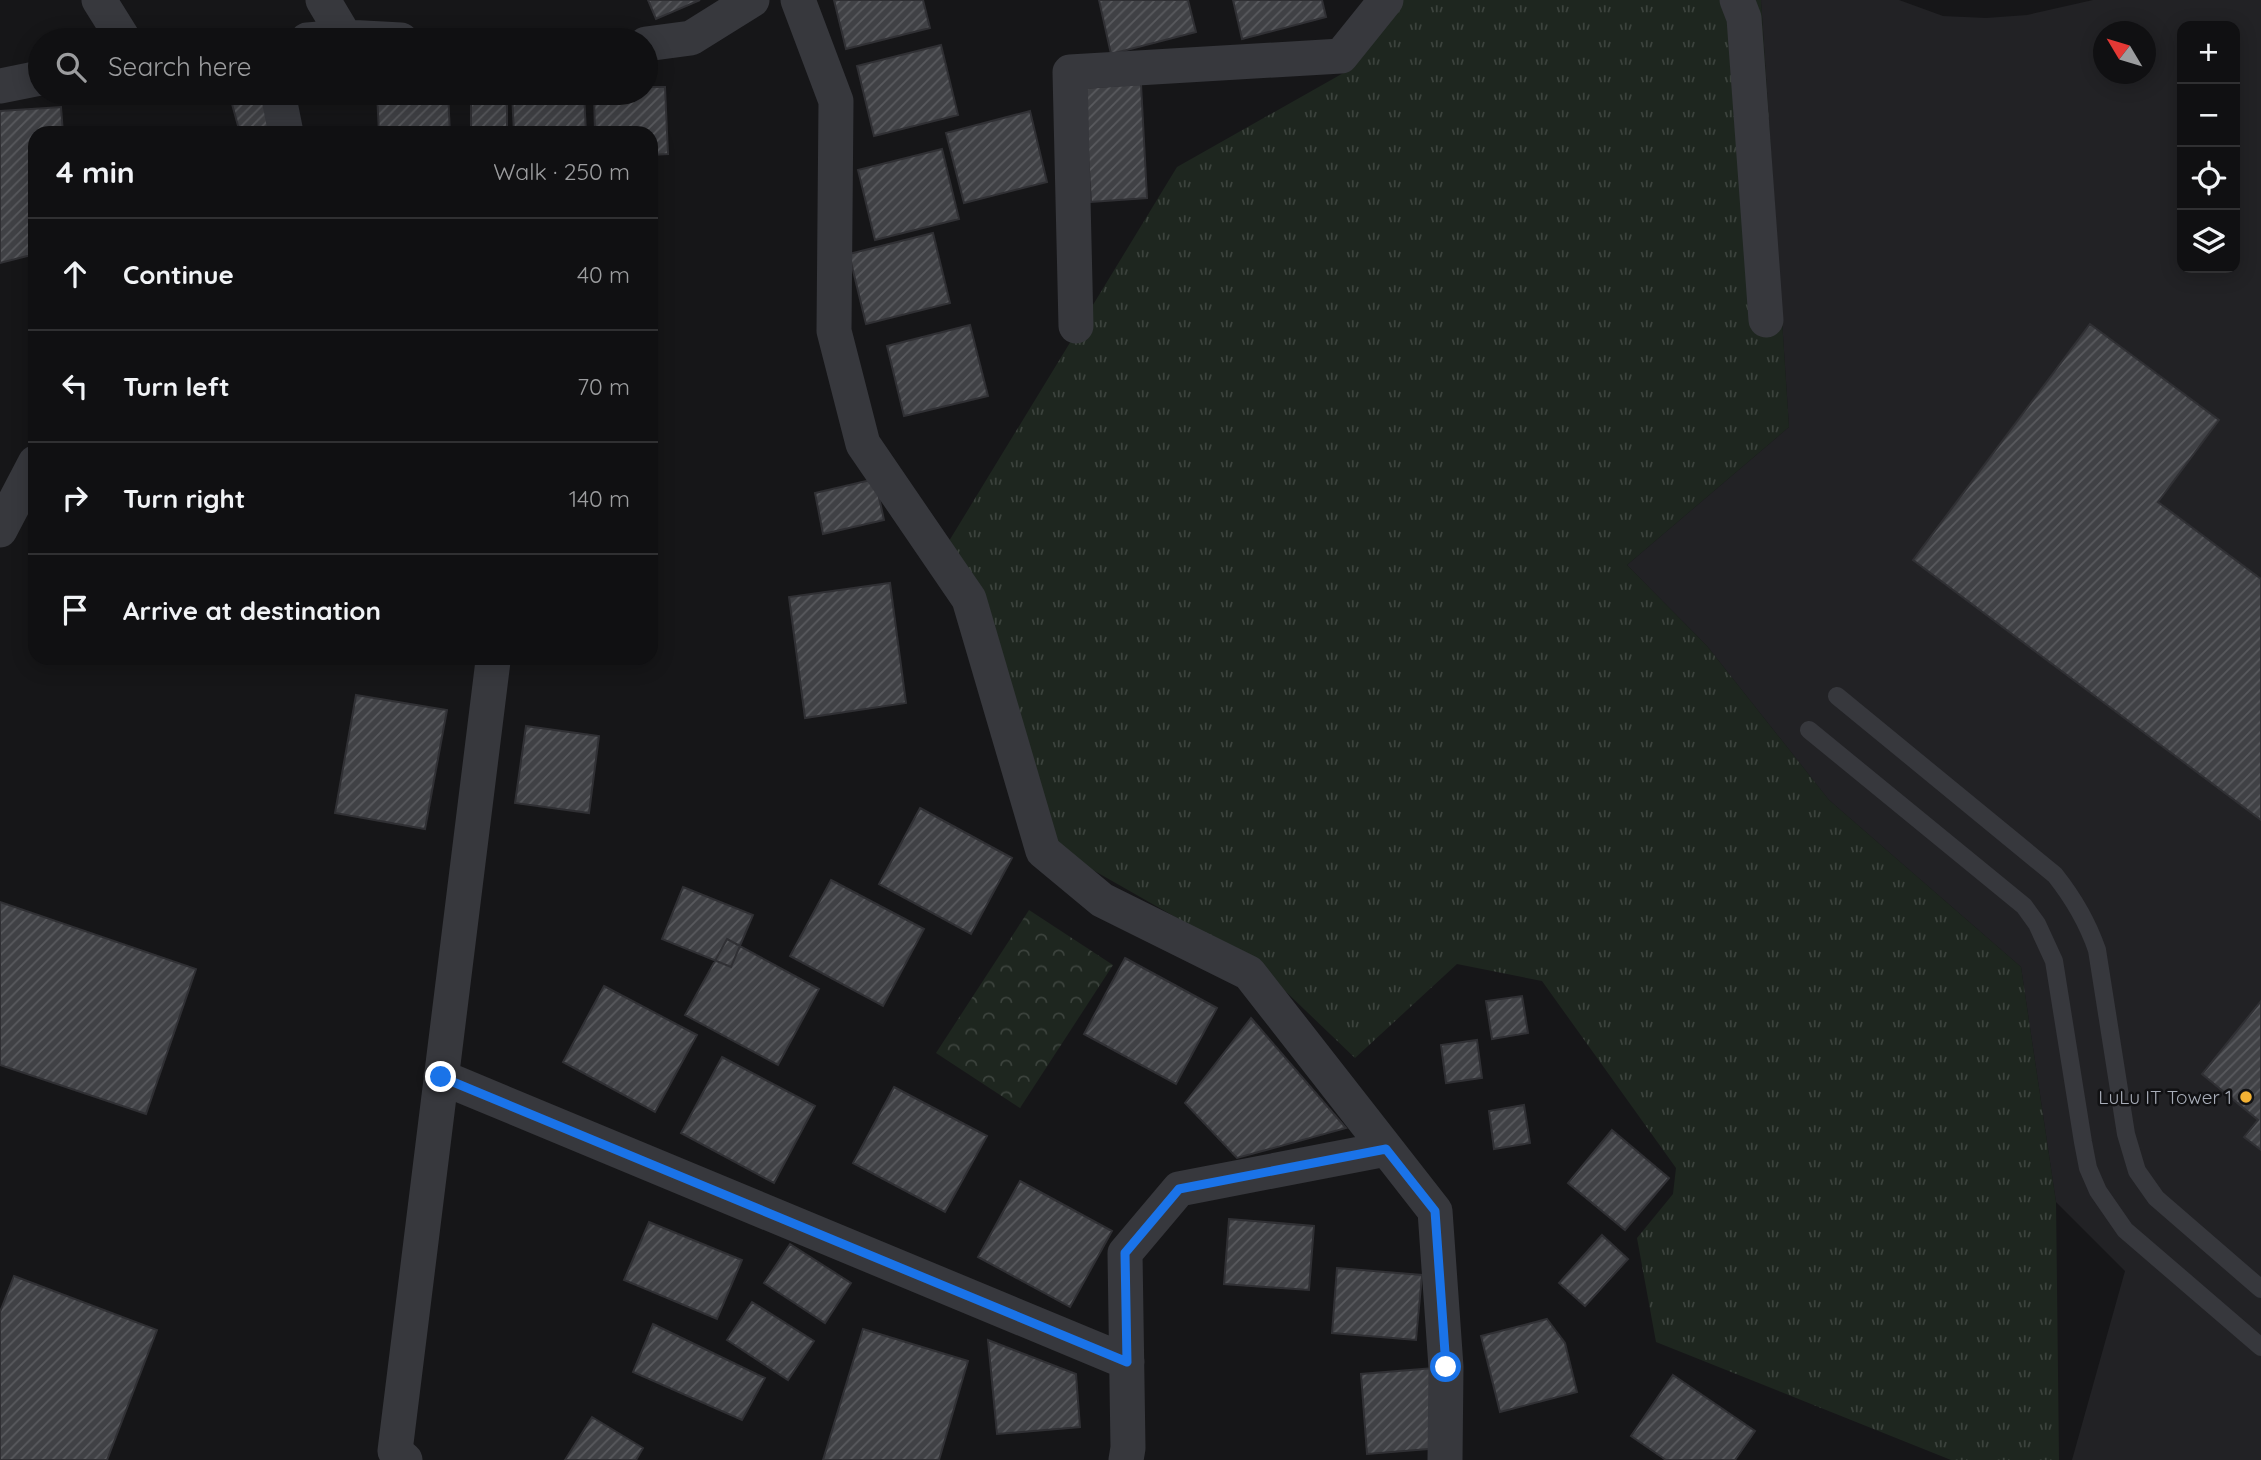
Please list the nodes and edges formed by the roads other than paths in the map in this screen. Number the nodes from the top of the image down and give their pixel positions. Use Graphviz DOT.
graph roads {
  1 [pos="99,0"];
  2 [pos="323,0"];
  3 [pos="752,0"];
  4 [pos="798,0"];
  5 [pos="1386,0"];
  6 [pos="1737,0"];
  7 [pos="116,28"];
  8 [pos="340,28"];
  9 [pos="658,42"];
  10 [pos="28,80"];
  11 [pos="0,86"];
  12 [pos="280,105"];
  13 [pos="285,126"];
  14 [pos="1766,320"];
  15 [pos="1076,326"];
  16 [pos="28,476"];
  17 [pos="0,530"];
  18 [pos="491,665"];
  19 [pos="1836,696"];
  20 [pos="1808,730"];
  21 [pos="441,1077"];
  22 [pos="1386,1149"];
  23 [pos="2261,1289"];
  24 [pos="2261,1347"];
  25 [pos="1127,1362"];
  26 [pos="405,1460"];
  27 [pos="1126,1460"];
  28 [pos="1445,1460"];
  1 -- 7 [label="street"];
  2 -- 8 [label="street"];
  3 -- 9 [label="street"];
  4 -- 22 [label="street"];
  5 -- 15 [label="street"];
  6 -- 14 [label="street"];
  10 -- 11 [label="street"];
  12 -- 13 [label="street"];
  16 -- 17 [label="street"];
  18 -- 21 [label="street"];
  19 -- 23 [label="lane"];
  20 -- 24 [label="lane"];
  21 -- 25 [label="street"];
  21 -- 26 [label="street"];
  22 -- 25 [label="street"];
  22 -- 28 [label="street"];
  25 -- 27 [label="street"];
}
